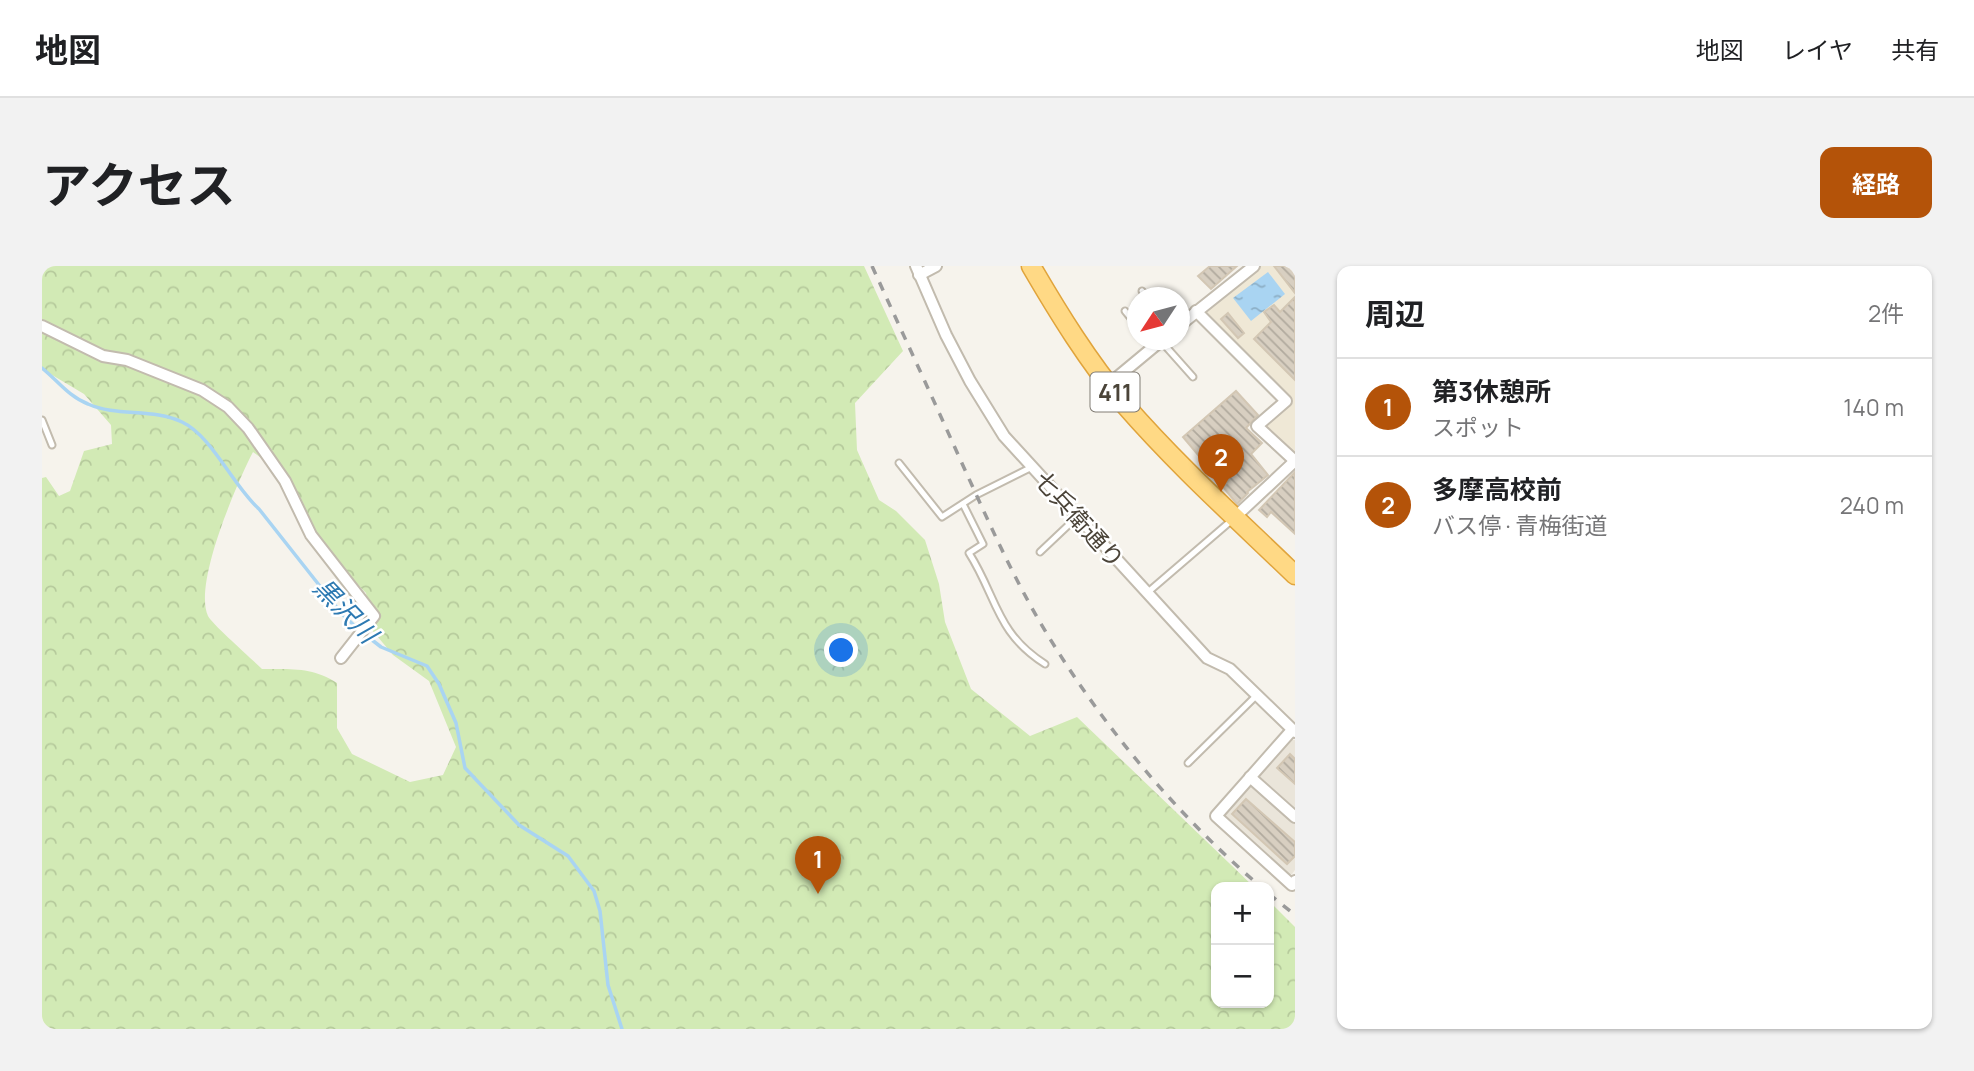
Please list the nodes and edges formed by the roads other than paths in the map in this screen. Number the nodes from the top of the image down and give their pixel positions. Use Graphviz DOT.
graph roads {
  1 [pos="936,266"];
  2 [pos="1031,266"];
  3 [pos="1254,266"];
  4 [pos="917,270"];
  5 [pos="1125,311"];
  6 [pos="1196,311"];
  7 [pos="1127,313"];
  8 [pos="1190,316"];
  9 [pos="42,326"];
  10 [pos="1147,350"];
  11 [pos="1164,350"];
  12 [pos="1193,377"];
  13 [pos="1109,384"];
  14 [pos="42,420"];
  15 [pos="52,444"];
  16 [pos="1295,461"];
  17 [pos="899,463"];
  18 [pos="1032,467"];
  19 [pos="963,504"];
  20 [pos="1077,517"];
  21 [pos="1235,517"];
  22 [pos="1040,552"];
  23 [pos="1295,575"];
  24 [pos="1147,593"];
  25 [pos="341,658"];
  26 [pos="1045,664"];
  27 [pos="1257,695"];
  28 [pos="1294,731"];
  29 [pos="1188,763"];
  30 [pos="1250,777"];
  31 [pos="1295,817"];
  32 [pos="1295,881"];
  1 -- 4 [label="street"];
  2 -- 13 [label="highway, 411"];
  3 -- 6 [label="street"];
  4 -- 18 [label="street, 七兵衛通り"];
  5 -- 7 [label="lane"];
  6 -- 8 [label="street"];
  6 -- 16 [label="street"];
  9 -- 25 [label="street"];
  10 -- 13 [label="street"];
  11 -- 12 [label="lane"];
  13 -- 21 [label="highway, 411"];
  14 -- 15 [label="lane"];
  16 -- 21 [label="street"];
  17 -- 19 [label="lane"];
  18 -- 19 [label="lane"];
  18 -- 20 [label="street, 七兵衛通り"];
  19 -- 26 [label="lane"];
  20 -- 22 [label="lane"];
  20 -- 24 [label="street, 七兵衛通り"];
  21 -- 23 [label="highway, 411"];
  21 -- 24 [label="lane"];
  24 -- 27 [label="street, 七兵衛通り"];
  27 -- 28 [label="street, 七兵衛通り"];
  27 -- 29 [label="lane"];
  28 -- 30 [label="street"];
  30 -- 31 [label="street"];
  30 -- 32 [label="street"];
}
